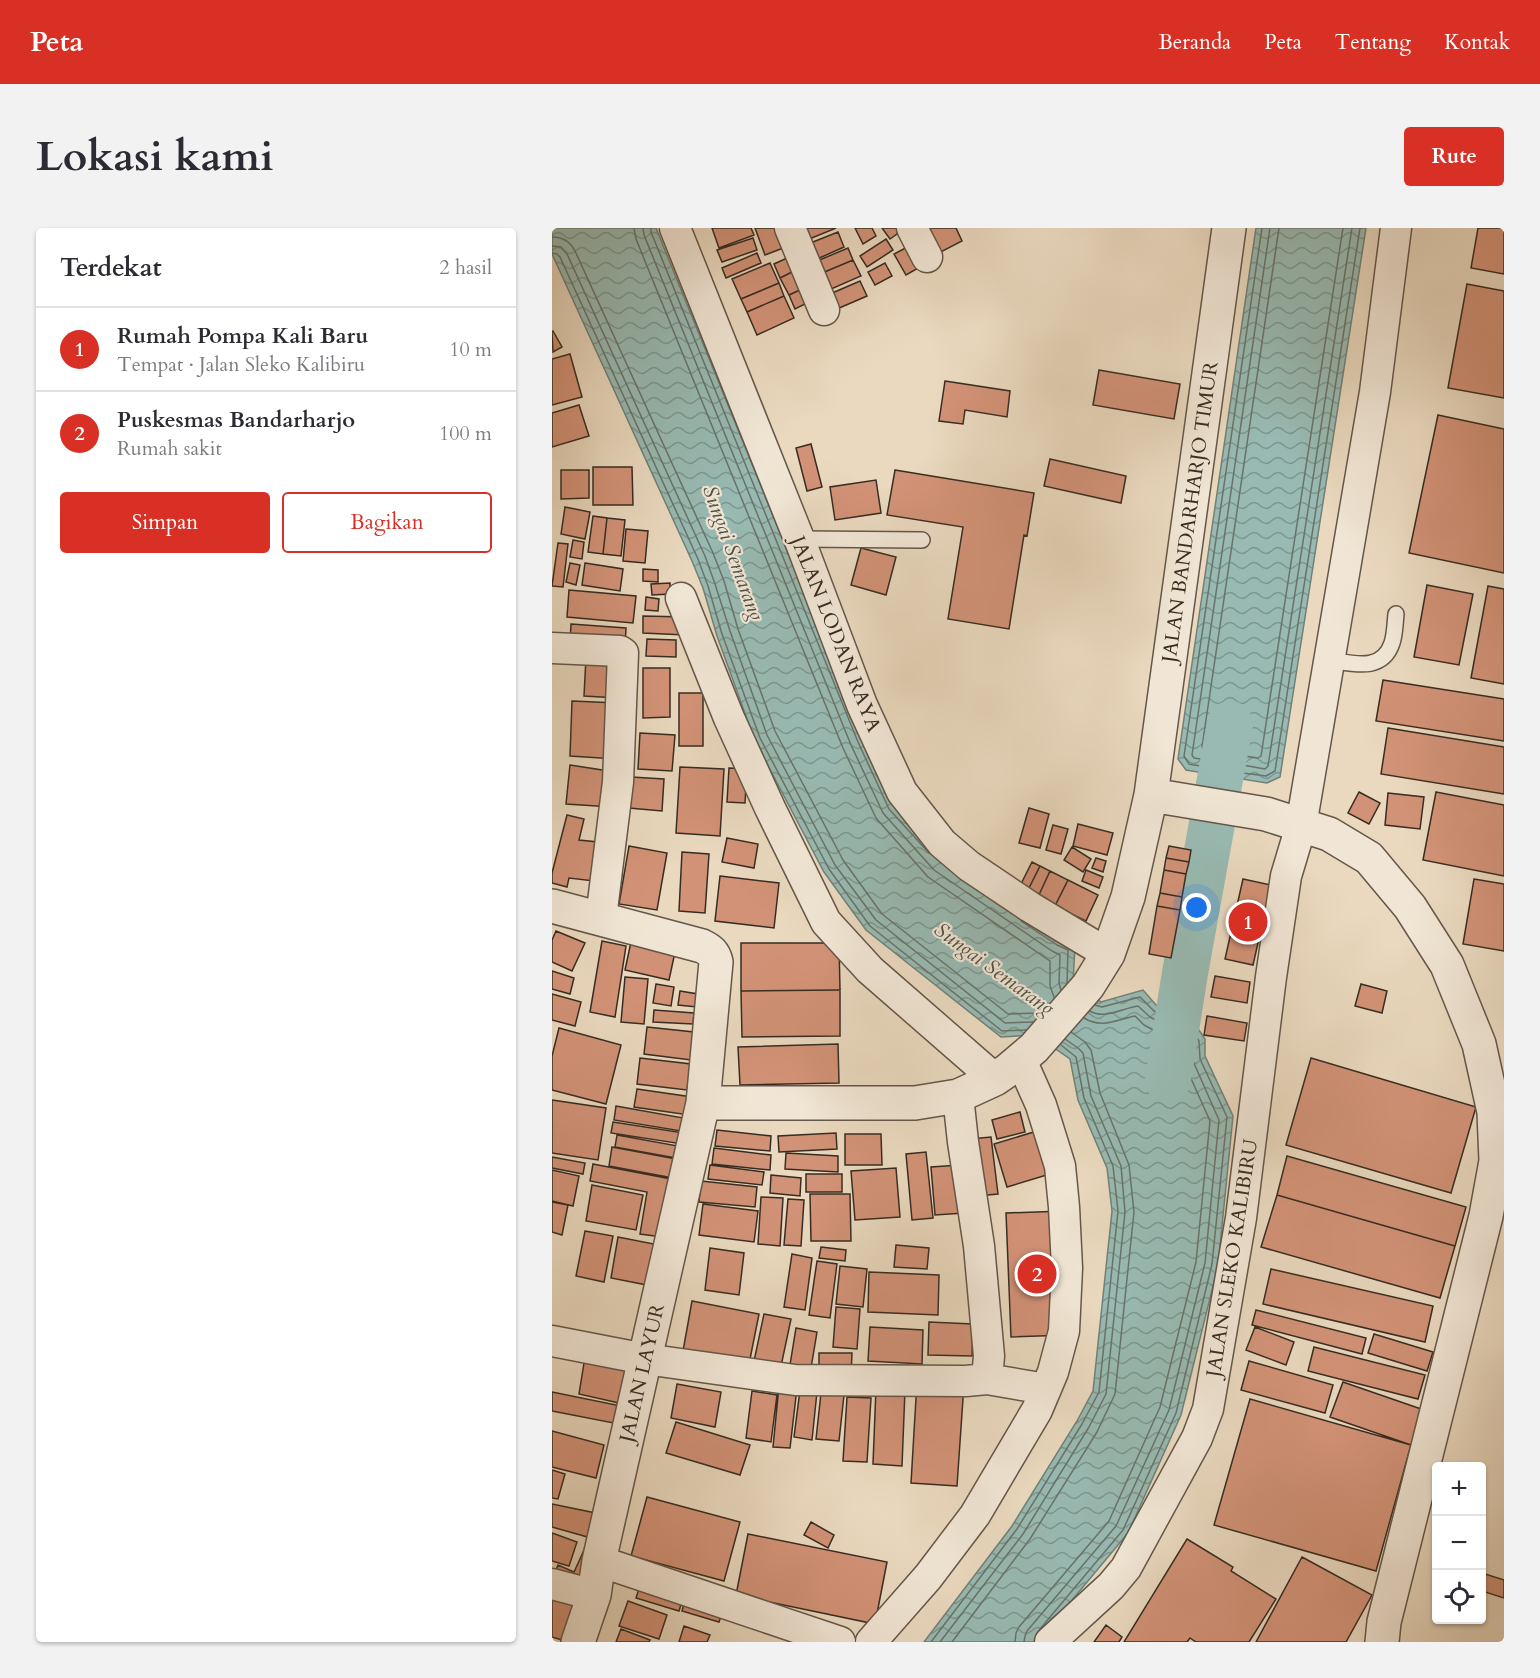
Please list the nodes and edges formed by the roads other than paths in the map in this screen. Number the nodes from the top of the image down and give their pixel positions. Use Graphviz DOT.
graph roads {
  1 [pos="675,228"];
  2 [pos="790,228"];
  3 [pos="912,228"];
  4 [pos="1229,228"];
  5 [pos="1396,228"];
  6 [pos="927,257"];
  7 [pos="825,310"];
  8 [pos="798,539"];
  9 [pos="922,540"];
  10 [pos="681,598"];
  11 [pos="1396,614"];
  12 [pos="552,648"];
  13 [pos="1329,660"];
  14 [pos="1151,795"];
  15 [pos="1301,826"];
  16 [pos="552,906"];
  17 [pos="601,918"];
  18 [pos="1108,954"];
  19 [pos="1027,1054"];
  20 [pos="995,1079"];
  21 [pos="958,1096"];
  22 [pos="1499,1098"];
  23 [pos="703,1103"];
  24 [pos="1500,1162"];
  25 [pos="552,1341"];
  26 [pos="645,1359"];
  27 [pos="987,1379"];
  28 [pos="1046,1389"];
  29 [pos="599,1561"];
  30 [pos="552,1584"];
  31 [pos="594,1595"];
  32 [pos="578,1642"];
  33 [pos="840,1642"];
  34 [pos="871,1642"];
  35 [pos="1050,1642"];
  36 [pos="1382,1642"];
  1 -- 8 [label="street, JALAN LODAN RAYA"];
  2 -- 7 [label="street"];
  3 -- 6 [label="street"];
  4 -- 14 [label="street, JALAN BANDARHARJO TIMUR"];
  5 -- 13 [label="street, JALAN SLEKO KALIBIRU"];
  8 -- 9 [label="lane"];
  8 -- 18 [label="street, JALAN LODAN RAYA"];
  10 -- 20 [label="street"];
  11 -- 13 [label="lane"];
  12 -- 17 [label="street"];
  13 -- 15 [label="street, JALAN SLEKO KALIBIRU"];
  14 -- 15 [label="street"];
  14 -- 18 [label="street, JALAN BANDARHARJO TIMUR"];
  15 -- 22 [label="street"];
  15 -- 35 [label="street, JALAN SLEKO KALIBIRU"];
  16 -- 17 [label="street"];
  17 -- 23 [label="street, JALAN LAYUR"];
  18 -- 19 [label="street, JALAN BANDARHARJO TIMUR"];
  19 -- 20 [label="street, JALAN BANDARHARJO TIMUR"];
  19 -- 28 [label="street"];
  20 -- 21 [label="street, JALAN BANDARHARJO TIMUR"];
  21 -- 23 [label="street, JALAN BANDARHARJO TIMUR"];
  21 -- 27 [label="street"];
  22 -- 24 [label="street"];
  23 -- 26 [label="street, JALAN LAYUR"];
  24 -- 36 [label="street"];
  25 -- 26 [label="street"];
  26 -- 27 [label="street"];
  26 -- 29 [label="street, JALAN LAYUR"];
  27 -- 28 [label="street"];
  28 -- 34 [label="street"];
  29 -- 31 [label="street, JALAN LAYUR"];
  29 -- 33 [label="street"];
  30 -- 31 [label="street"];
  31 -- 32 [label="street, JALAN LAYUR"];
}
